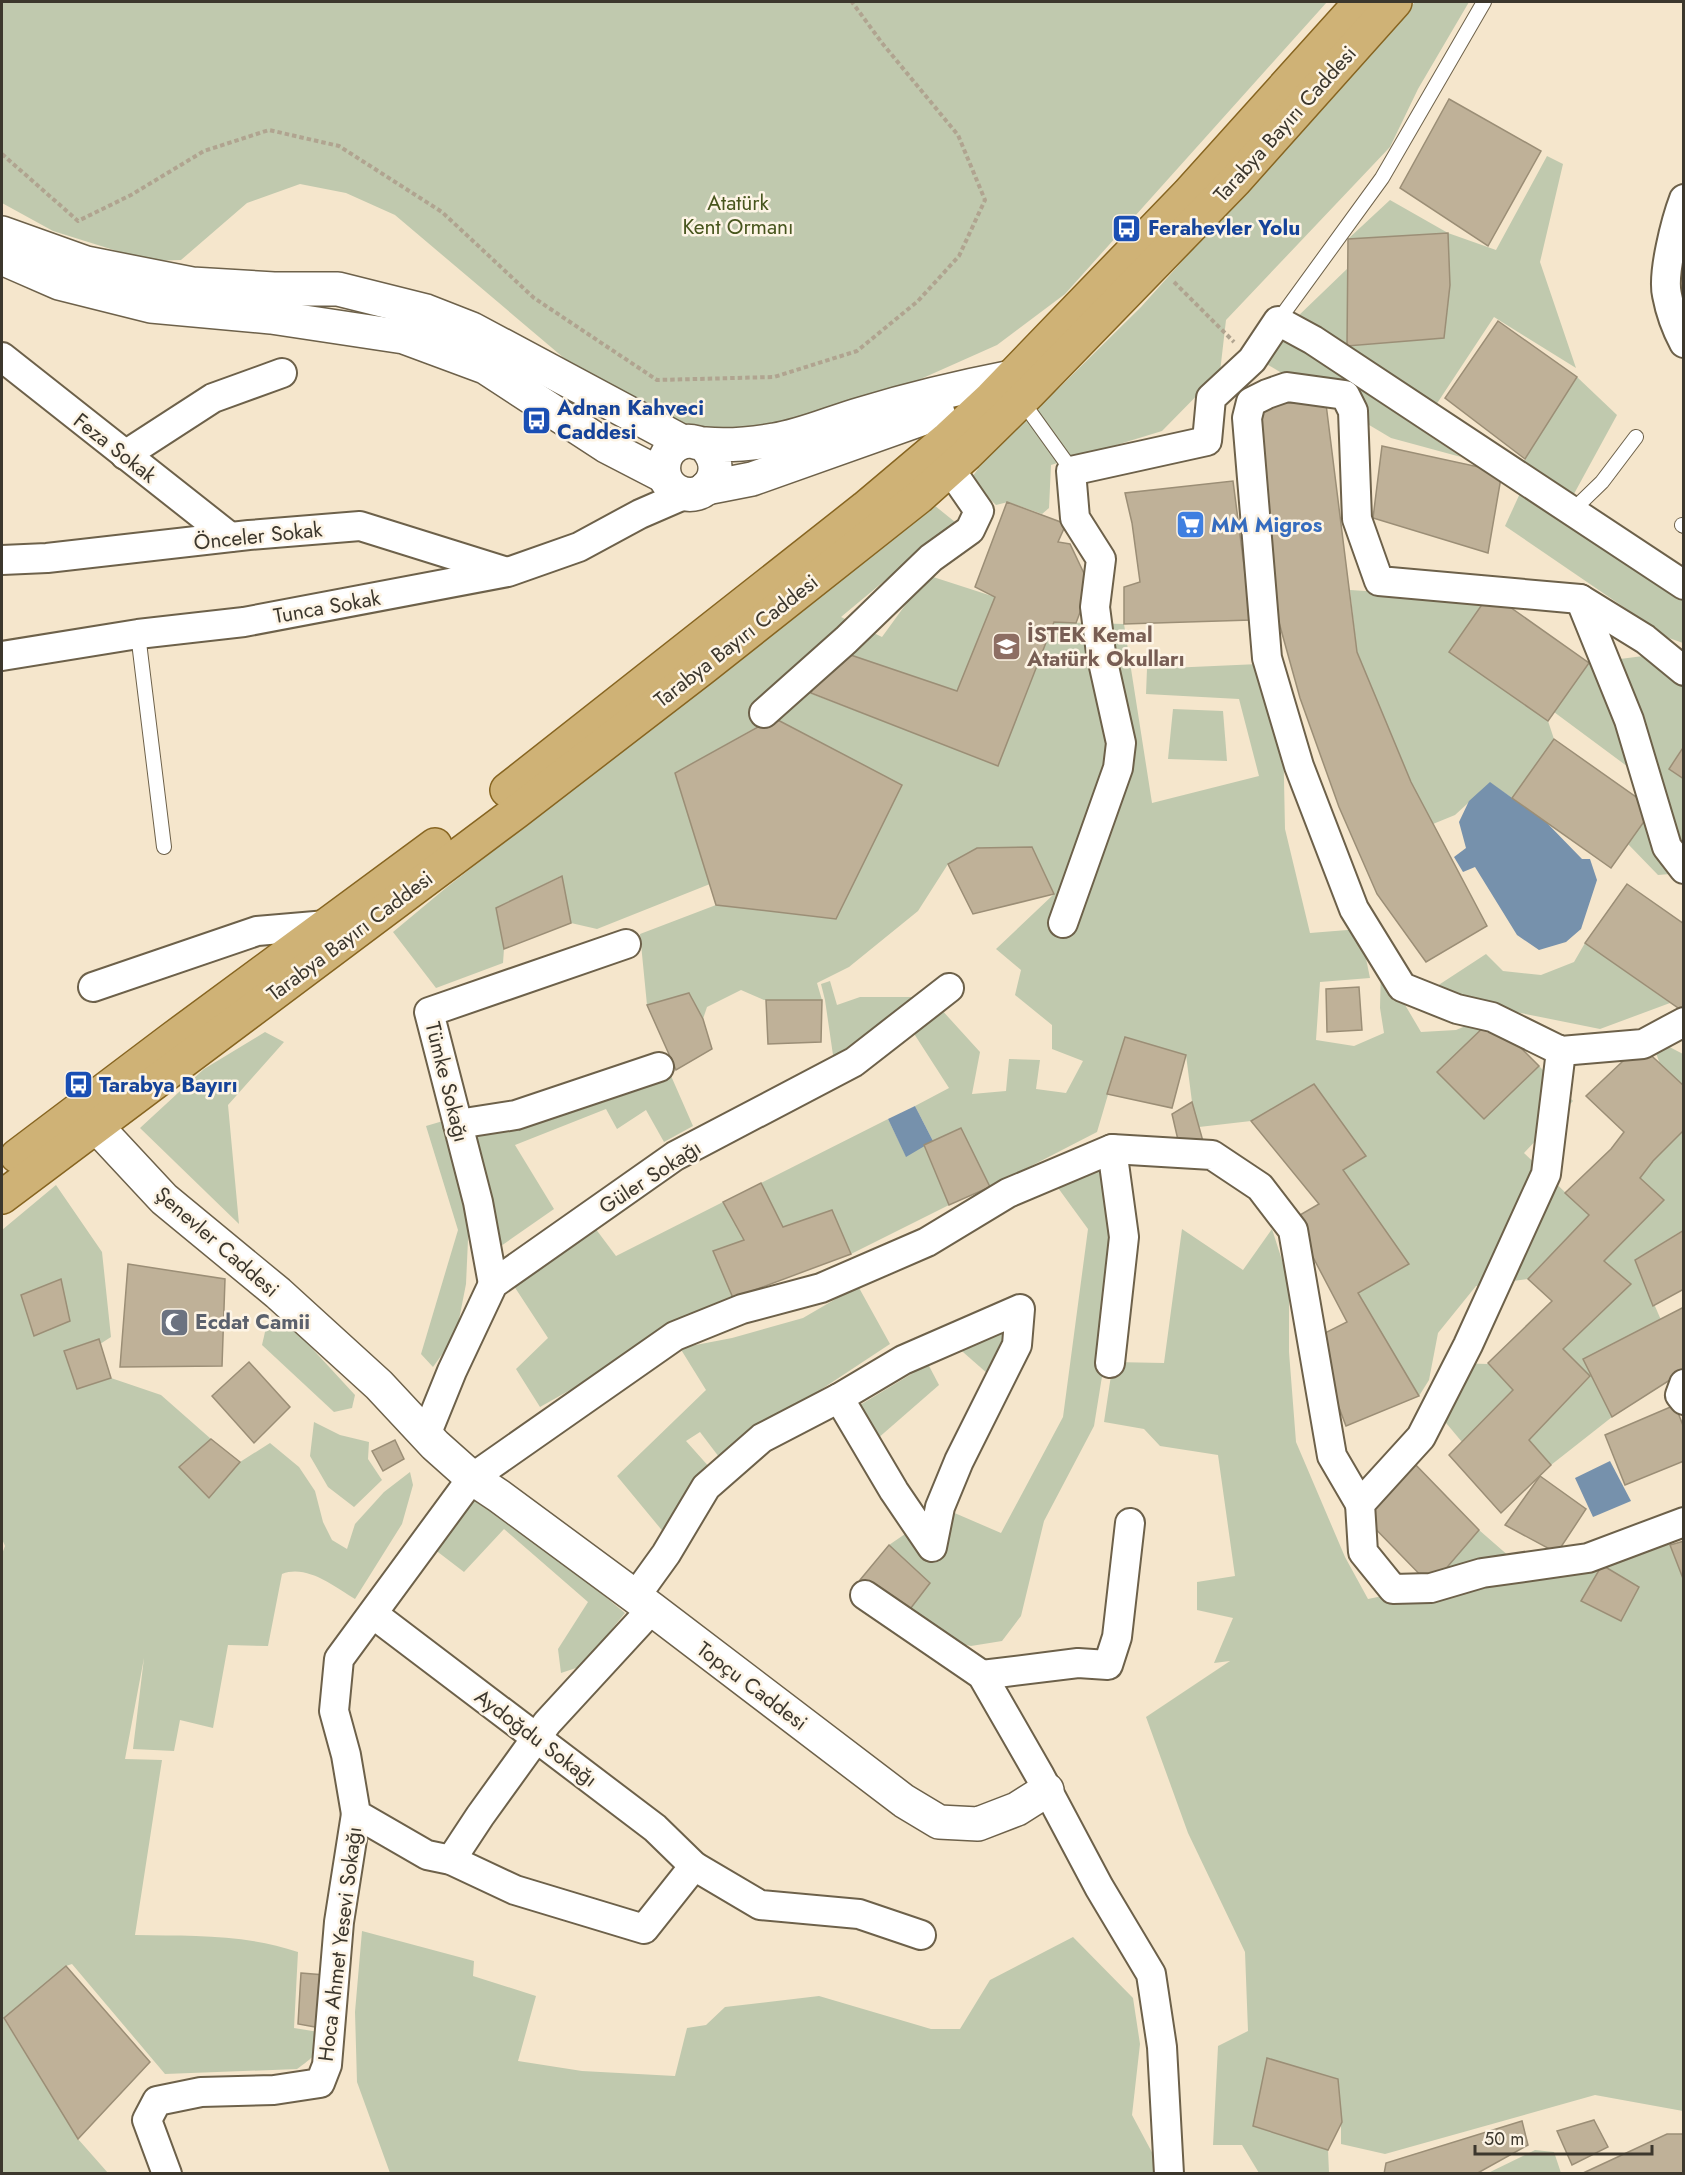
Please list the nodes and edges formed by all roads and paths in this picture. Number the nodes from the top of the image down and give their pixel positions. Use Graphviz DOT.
graph roads {
  1 [pos="852,2"];
  2 [pos="1361,2"];
  3 [pos="1395,2"];
  4 [pos="1484,2"];
  5 [pos="2,154"];
  6 [pos="1683,199"];
  7 [pos="2,233"];
  8 [pos="2,258"];
  9 [pos="1155,263"];
  10 [pos="1278,321"];
  11 [pos="1683,343"];
  12 [pos="2,357"];
  13 [pos="1246,365"];
  14 [pos="282,373"];
  15 [pos="1287,387"];
  16 [pos="1013,392"];
  17 [pos="905,425"];
  18 [pos="1636,437"];
  19 [pos="693,443"];
  20 [pos="124,455"];
  21 [pos="938,464"];
  22 [pos="1077,474"];
  23 [pos="681,484"];
  24 [pos="1571,512"];
  25 [pos="230,537"];
  26 [pos="2,560"];
  27 [pos="508,572"];
  28 [pos="1683,585"];
  29 [pos="1580,599"];
  30 [pos="138,634"];
  31 [pos="2,656"];
  32 [pos="1683,670"];
  33 [pos="764,713"];
  34 [pos="164,847"];
  35 [pos="1683,869"];
  36 [pos="1063,923"];
  37 [pos="327,925"];
  38 [pos="626,944"];
  39 [pos="93,987"];
  40 [pos="949,988"];
  41 [pos="1683,1022"];
  42 [pos="1561,1051"];
  43 [pos="659,1067"];
  44 [pos="90,1116"];
  45 [pos="458,1124"];
  46 [pos="1112,1149"];
  47 [pos="2,1169"];
  48 [pos="2,1197"];
  49 [pos="493,1284"];
  50 [pos="1110,1363"];
  51 [pos="839,1398"];
  52 [pos="426,1435"];
  53 [pos="472,1478"];
  54 [pos="1360,1504"];
  55 [pos="1683,1522"];
  56 [pos="1130,1523"];
  57 [pos="865,1595"];
  58 [pos="644,1603"];
  59 [pos="373,1614"];
  60 [pos="982,1675"];
  61 [pos="536,1737"];
  62 [pos="1047,1790"];
  63 [pos="356,1814"];
  64 [pos="452,1860"];
  65 [pos="694,1866"];
  66 [pos="921,1935"];
  67 [pos="167,2174"];
  68 [pos="1169,2174"];
  1 -- 5 [label="path"];
  2 -- 16 [label="main road, Tarabya Bayırı Caddesi"];
  3 -- 9 [label="main road, Tarabya Bayırı Caddesi"];
  4 -- 10 [label="lane"];
  6 -- 11 [label="street"];
  7 -- 19 [label="main road"];
  8 -- 23 [label="main road"];
  9 -- 13 [label="path"];
  9 -- 16 [label="main road, Tarabya Bayırı Caddesi"];
  10 -- 13 [label="street"];
  10 -- 24 [label="street"];
  12 -- 20 [label="street, Feza Sokak"];
  13 -- 15 [label="street"];
  13 -- 22 [label="street"];
  14 -- 20 [label="street"];
  15 -- 29 [label="street"];
  15 -- 42 [label="street"];
  16 -- 17 [label="main road"];
  16 -- 19 [label="main road"];
  16 -- 21 [label="main road, Tarabya Bayırı Caddesi"];
  16 -- 22 [label="lane"];
  17 -- 21 [label="main road"];
  17 -- 23 [label="main road"];
  18 -- 24 [label="lane"];
  19 -- 23 [label="main road"];
  19 -- 23 [label="main road"];
  20 -- 25 [label="street, Feza Sokak"];
  21 -- 33 [label="street"];
  21 -- 37 [label="main road, Tarabya Bayırı Caddesi"];
  21 -- 44 [label="main road, Tarabya Bayırı Caddesi"];
  22 -- 36 [label="street"];
  23 -- 27 [label="street, Tunca Sokak"];
  24 -- 28 [label="street"];
  25 -- 26 [label="street, Önceler Sokak"];
  25 -- 27 [label="street, Önceler Sokak"];
  27 -- 30 [label="street, Tunca Sokak"];
  29 -- 32 [label="street"];
  29 -- 35 [label="street"];
  30 -- 31 [label="street, Tunca Sokak"];
  30 -- 34 [label="lane"];
  37 -- 39 [label="street"];
  37 -- 44 [label="main road, Tarabya Bayırı Caddesi"];
  38 -- 45 [label="street, Tümke Sokağı"];
  40 -- 49 [label="street, Güler Sokağı"];
  41 -- 42 [label="street"];
  42 -- 54 [label="street"];
  43 -- 45 [label="street"];
  44 -- 47 [label="main road, Tarabya Bayırı Caddesi"];
  44 -- 48 [label="main road, Tarabya Bayırı Caddesi"];
  44 -- 52 [label="main road, Şenevler Caddesi"];
  45 -- 49 [label="street, Tümke Sokağı"];
  46 -- 50 [label="street"];
  46 -- 53 [label="street"];
  46 -- 54 [label="street"];
  49 -- 52 [label="street, Güler Sokağı"];
  51 -- 51 [label="street"];
  51 -- 58 [label="street"];
  52 -- 53 [label="main road, Şenevler Caddesi"];
  53 -- 58 [label="main road, Topçu Caddesi"];
  53 -- 59 [label="street"];
  54 -- 55 [label="street"];
  56 -- 60 [label="street"];
  57 -- 60 [label="street"];
  58 -- 61 [label="street"];
  58 -- 62 [label="main road, Topçu Caddesi"];
  59 -- 61 [label="street, Aydoğdu Sokağı"];
  59 -- 63 [label="street"];
  60 -- 62 [label="street"];
  61 -- 64 [label="street"];
  61 -- 65 [label="street, Aydoğdu Sokağı"];
  62 -- 68 [label="street"];
  63 -- 64 [label="street"];
  63 -- 67 [label="street, Hoca Ahmet Yesevi Sokağı"];
  64 -- 65 [label="street"];
  65 -- 66 [label="street, Aydoğdu Sokağı"];
}
